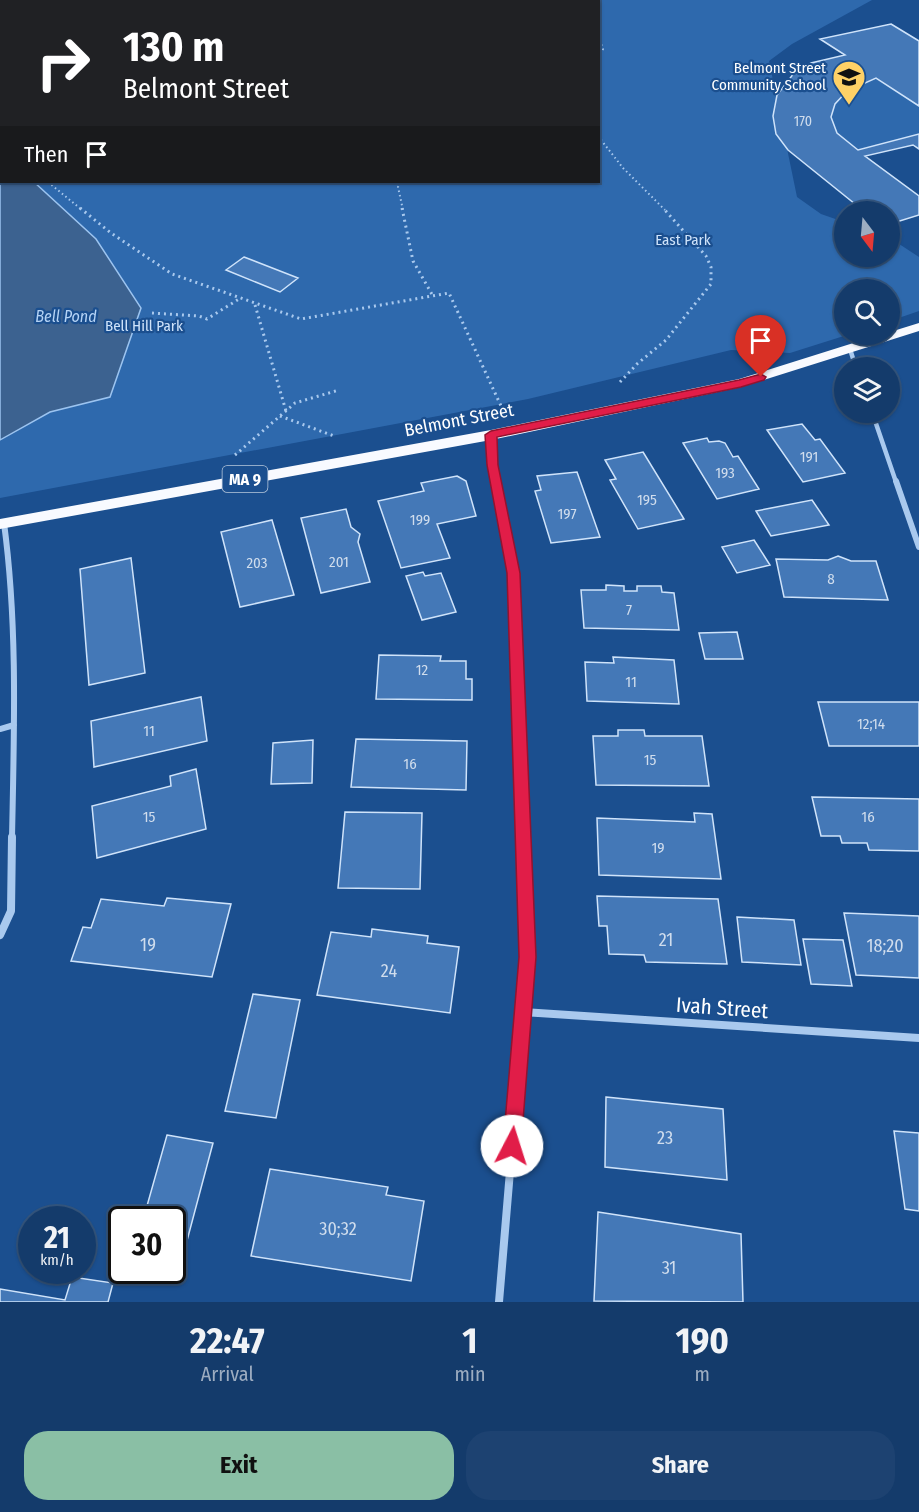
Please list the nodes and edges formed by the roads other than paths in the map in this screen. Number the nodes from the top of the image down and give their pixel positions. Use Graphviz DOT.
graph roads {
  1 [pos="919,327"];
  2 [pos="850,349"];
  3 [pos="853,357"];
  4 [pos="876,423"];
  5 [pos="491,435"];
  6 [pos="2,524"];
  7 [pos="919,547"];
  8 [pos="14,724"];
  9 [pos="0,729"];
  10 [pos="0,935"];
  11 [pos="523,1012"];
  12 [pos="919,1038"];
  13 [pos="499,1302"];
  1 -- 2 [label="highway, Belmont Street / MA 9"];
  2 -- 3 [label="street"];
  2 -- 5 [label="highway, Belmont Street / MA 9"];
  4 -- 7 [label="street"];
  5 -- 6 [label="highway, Belmont Street / MA 9"];
  5 -- 11 [label="street"];
  6 -- 8 [label="street"];
  8 -- 9 [label="street"];
  8 -- 10 [label="street"];
  11 -- 12 [label="street, Ivah Street"];
  11 -- 13 [label="street"];
}
